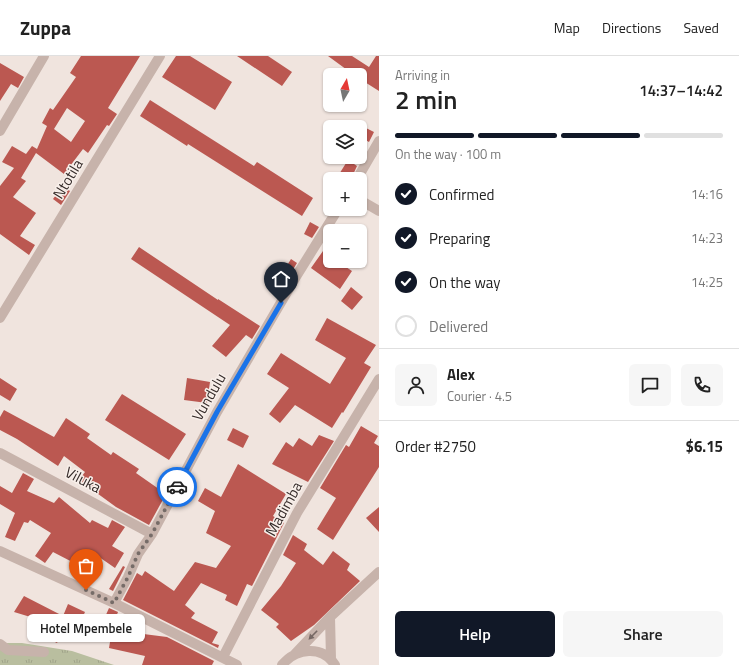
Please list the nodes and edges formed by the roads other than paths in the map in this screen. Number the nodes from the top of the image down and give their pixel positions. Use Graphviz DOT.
graph roads {
  1 [pos="44,56"];
  2 [pos="160,56"];
  3 [pos="0,131"];
  4 [pos="379,141"];
  5 [pos="361,172"];
  6 [pos="367,204"];
  7 [pos="379,211"];
  8 [pos="334,216"];
  9 [pos="0,318"];
  10 [pos="379,379"];
  11 [pos="0,453"];
  12 [pos="152,534"];
  13 [pos="0,551"];
  14 [pos="379,572"];
  15 [pos="114,603"];
  16 [pos="330,617"];
  17 [pos="0,644"];
  18 [pos="44,652"];
  19 [pos="295,654"];
  20 [pos="223,657"];
  21 [pos="333,662"];
  22 [pos="237,665"];
  23 [pos="282,665"];
  1 -- 3 [label="street"];
  2 -- 9 [label="street, Ntotila"];
  4 -- 5 [label="street"];
  6 -- 7 [label="street"];
  8 -- 12 [label="street, Vundulu"];
  10 -- 20 [label="street, Madimba"];
  11 -- 12 [label="street, Viluka"];
  12 -- 15 [label="street, Vundulu"];
  13 -- 15 [label="street"];
  14 -- 16 [label="street"];
  15 -- 20 [label="street"];
  16 -- 19 [label="street, one-way"];
  16 -- 21 [label="street"];
  17 -- 18 [label="street"];
  19 -- 21 [label="street"];
  19 -- 23 [label="street"];
  20 -- 22 [label="street"];
}
